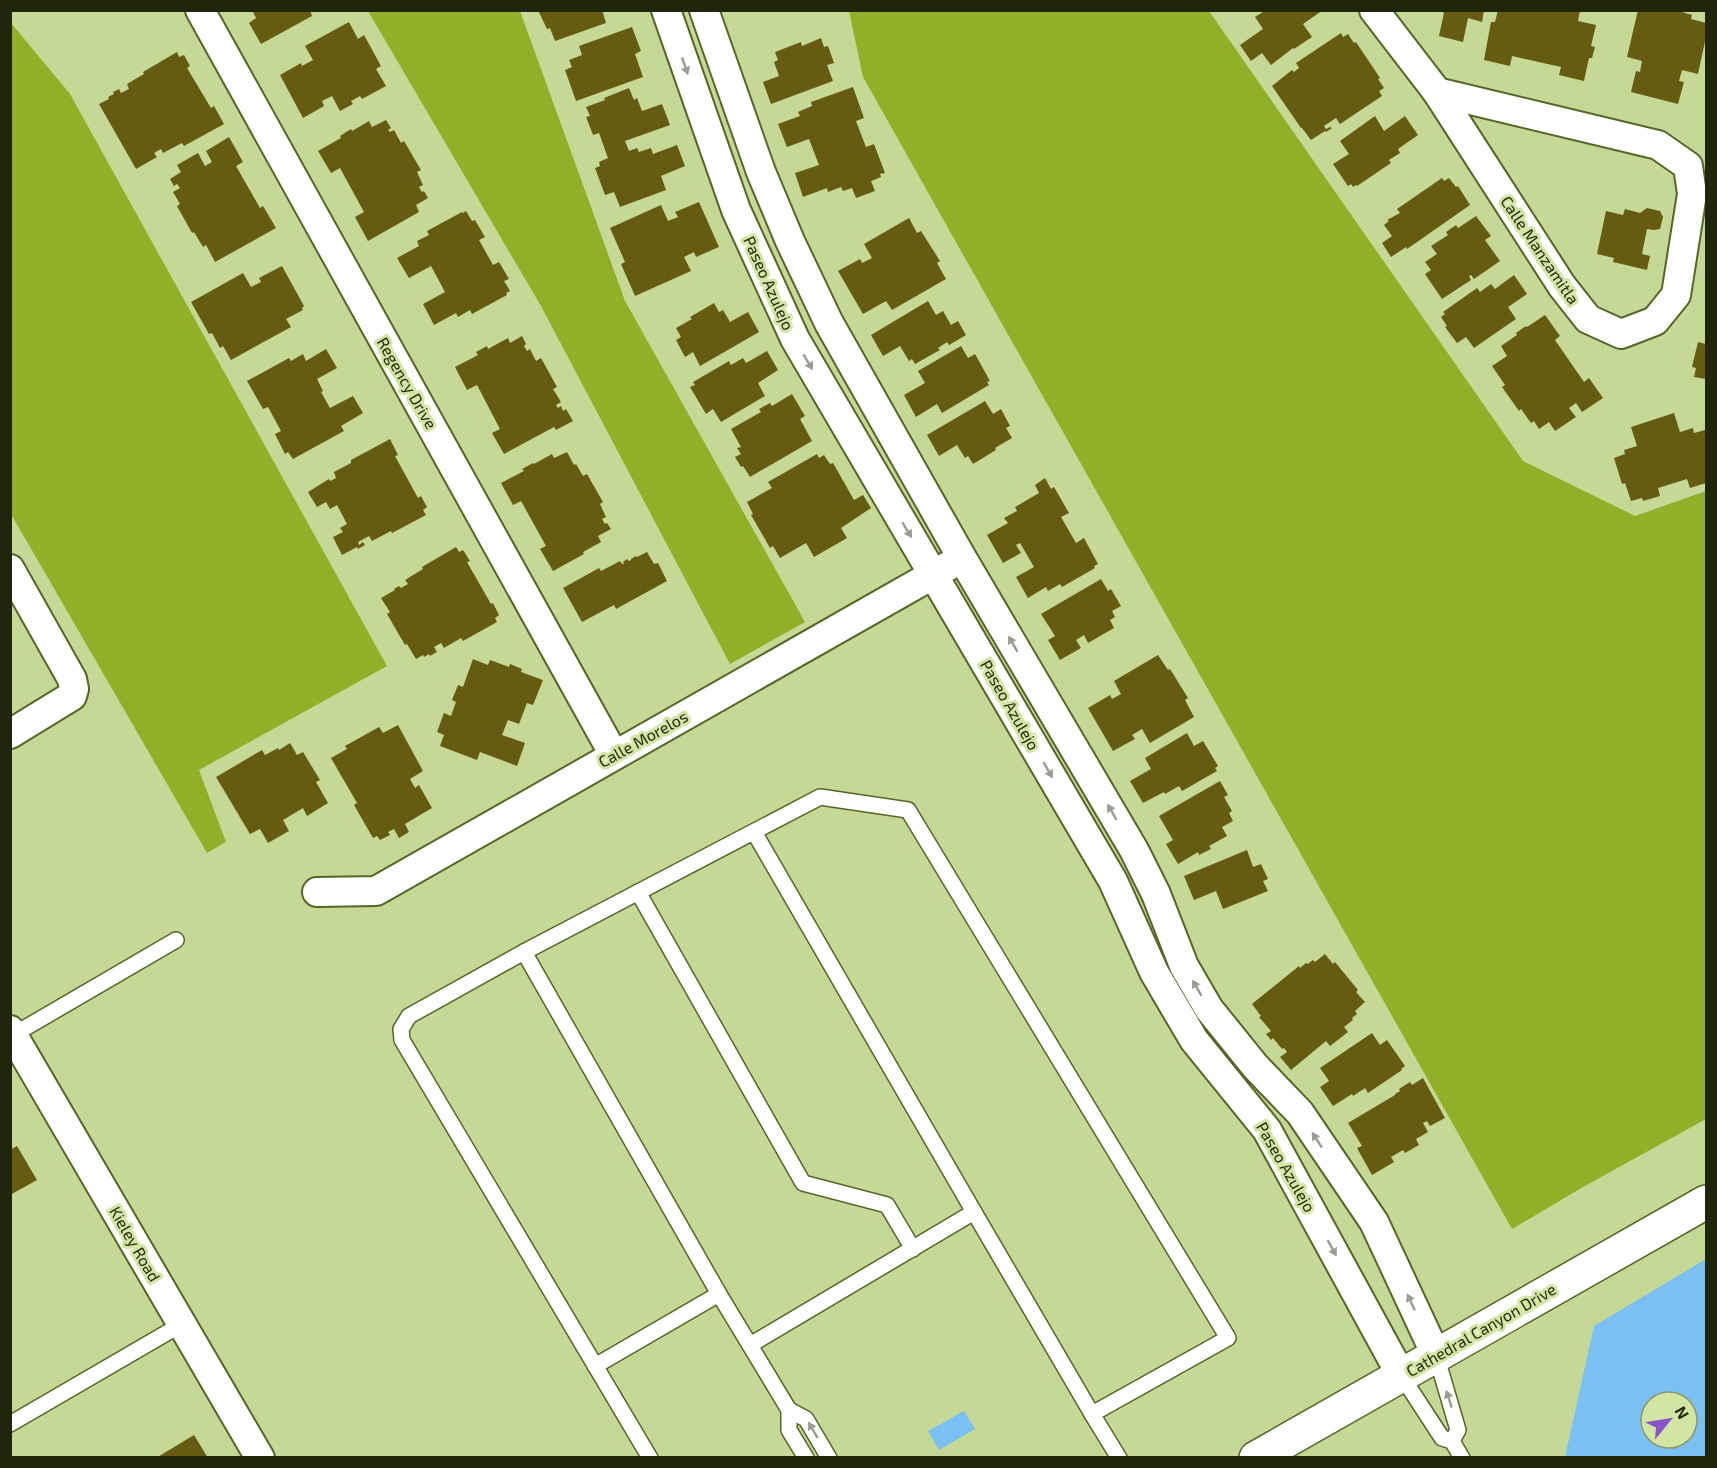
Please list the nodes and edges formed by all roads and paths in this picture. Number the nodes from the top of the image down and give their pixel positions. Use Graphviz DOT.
graph roads {
  1 [pos="200,10"];
  2 [pos="666,10"];
  3 [pos="704,10"];
  4 [pos="1374,10"];
  5 [pos="1437,92"];
  6 [pos="962,558"];
  7 [pos="10,569"];
  8 [pos="934,575"];
  9 [pos="10,734"];
  10 [pos="614,755"];
  11 [pos="754,831"];
  12 [pos="317,892"];
  13 [pos="638,892"];
  14 [pos="176,940"];
  15 [pos="524,952"];
  16 [pos="12,1032"];
  17 [pos="1707,1202"];
  18 [pos="974,1212"];
  19 [pos="913,1249"];
  20 [pos="719,1294"];
  21 [pos="182,1324"];
  22 [pos="750,1345"];
  23 [pos="1437,1355"];
  24 [pos="595,1366"];
  25 [pos="1401,1375"];
  26 [pos="789,1410"];
  27 [pos="1092,1414"];
  28 [pos="10,1424"];
  29 [pos="1452,1442"];
  30 [pos="260,1458"];
  31 [pos="650,1458"];
  32 [pos="806,1458"];
  33 [pos="829,1458"];
  34 [pos="1119,1458"];
  35 [pos="1256,1458"];
  36 [pos="1462,1458"];
  1 -- 10 [label="street, Regency Drive"];
  2 -- 8 [label="street, Paseo Azulejo, one-way"];
  3 -- 6 [label="street, Paseo Azulejo"];
  4 -- 5 [label="street, Calle Manzamitla"];
  5 -- 5 [label="street, Calle Manzamitla"];
  6 -- 8 [label="street, Calle Morelos"];
  23 -- 6 [label="street, Paseo Azulejo, one-way"];
  7 -- 9 [label="street"];
  8 -- 10 [label="street, Calle Morelos"];
  8 -- 25 [label="street, Paseo Azulejo, one-way"];
  10 -- 12 [label="street, Calle Morelos"];
  11 -- 13 [label="lane"];
  11 -- 18 [label="lane"];
  11 -- 27 [label="lane"];
  13 -- 15 [label="lane"];
  13 -- 19 [label="lane"];
  14 -- 16 [label="lane"];
  15 -- 20 [label="lane"];
  15 -- 24 [label="lane"];
  16 -- 21 [label="street, Kieley Road"];
  17 -- 23 [label="street, Cathedral Canyon Drive"];
  18 -- 19 [label="lane"];
  18 -- 27 [label="lane"];
  19 -- 22 [label="lane"];
  20 -- 22 [label="lane"];
  20 -- 24 [label="lane"];
  21 -- 28 [label="lane"];
  21 -- 30 [label="street, Kieley Road"];
  22 -- 26 [label="lane"];
  23 -- 25 [label="street, Cathedral Canyon Drive"];
  29 -- 23 [label="lane, one-way"];
  24 -- 31 [label="lane"];
  25 -- 29 [label="lane"];
  25 -- 35 [label="street, Cathedral Canyon Drive"];
  26 -- 32 [label="lane"];
  33 -- 26 [label="lane, one-way"];
  27 -- 34 [label="lane"];
  29 -- 36 [label="lane"];
}
